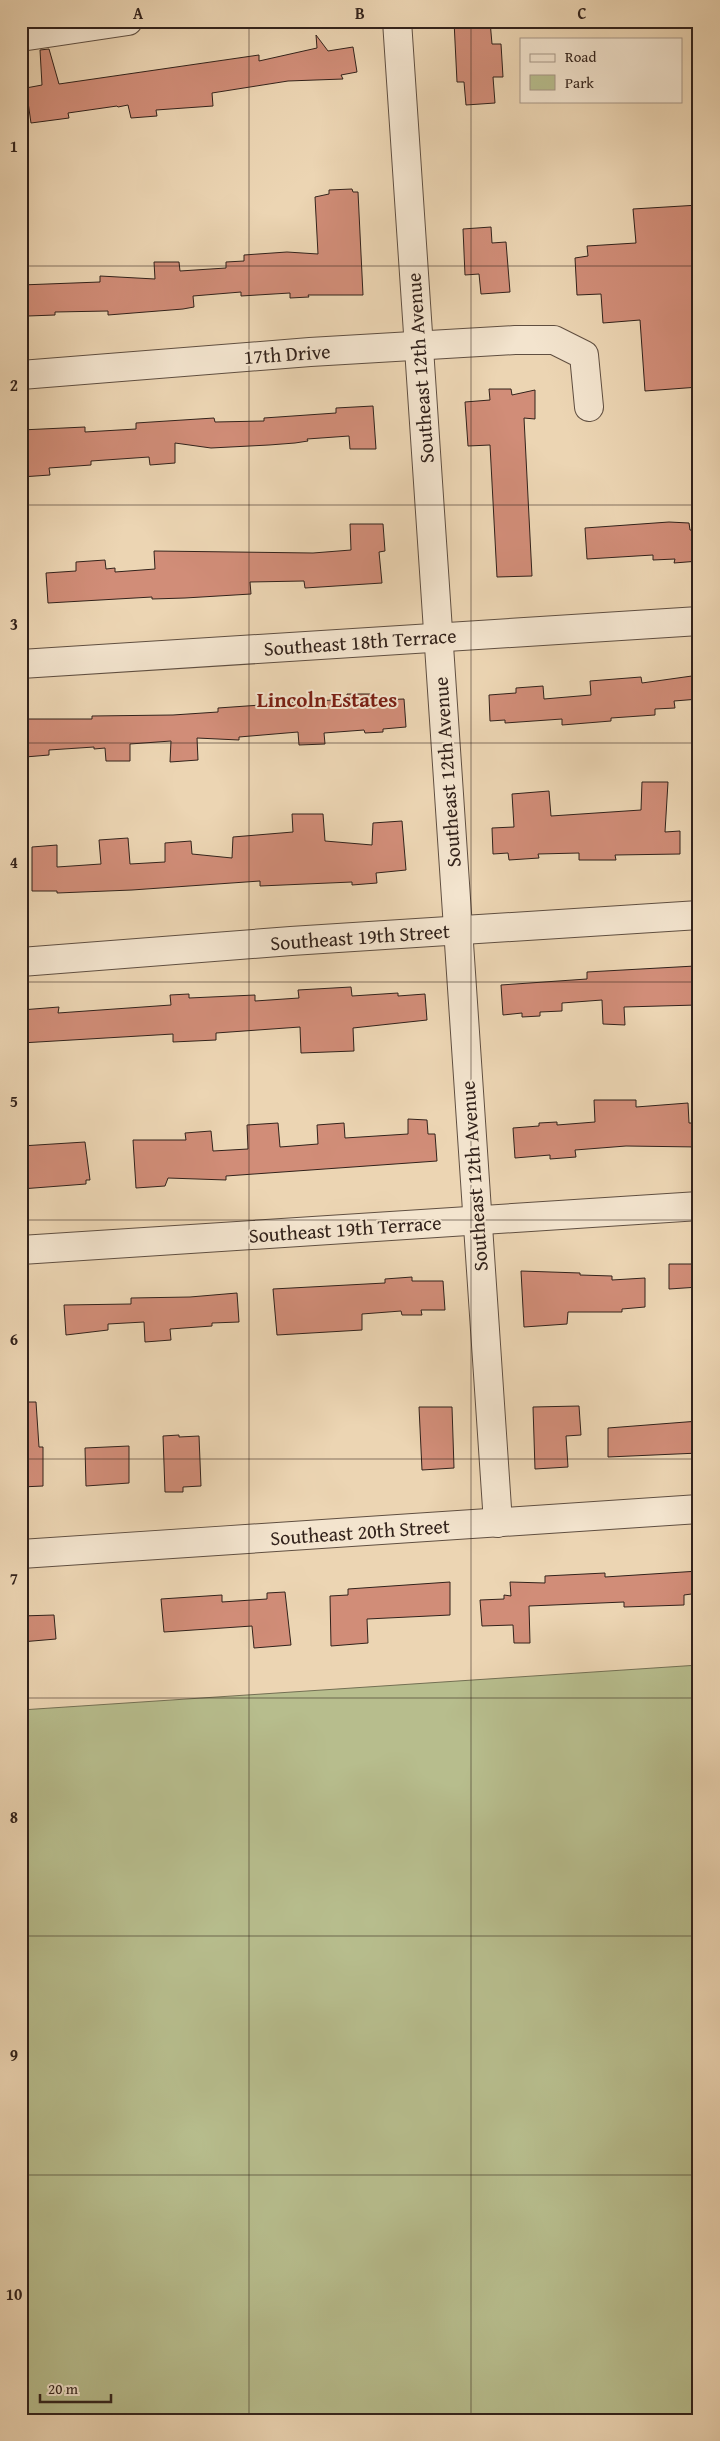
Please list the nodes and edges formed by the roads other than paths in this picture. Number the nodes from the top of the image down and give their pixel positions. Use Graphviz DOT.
graph roads {
  1 [pos="397,21"];
  2 [pos="115,22"];
  3 [pos="21,37"];
  4 [pos="418,346"];
  5 [pos="21,375"];
  6 [pos="589,407"];
  7 [pos="699,621"];
  8 [pos="438,636"];
  9 [pos="21,664"];
  10 [pos="699,915"];
  11 [pos="458,931"];
  12 [pos="21,962"];
  13 [pos="699,1206"];
  14 [pos="477,1221"];
  15 [pos="21,1250"];
  16 [pos="699,1509"];
  17 [pos="498,1523"];
  18 [pos="21,1554"];
  1 -- 4 [label="street, Southeast 12th Avenue"];
  2 -- 3 [label="street"];
  4 -- 5 [label="street, 17th Drive"];
  4 -- 6 [label="street, 17th Drive"];
  4 -- 8 [label="street, Southeast 12th Avenue"];
  7 -- 8 [label="street, Southeast 18th Terrace"];
  8 -- 9 [label="street, Southeast 18th Terrace"];
  8 -- 11 [label="street, Southeast 12th Avenue"];
  10 -- 11 [label="street, Southeast 19th Street"];
  11 -- 12 [label="street, Southeast 19th Street"];
  11 -- 14 [label="street, Southeast 12th Avenue"];
  13 -- 14 [label="street, Southeast 19th Terrace"];
  14 -- 15 [label="street, Southeast 19th Terrace"];
  14 -- 17 [label="street, Southeast 12th Avenue"];
  16 -- 17 [label="street, Southeast 20th Street"];
  17 -- 18 [label="street, Southeast 20th Street"];
}
